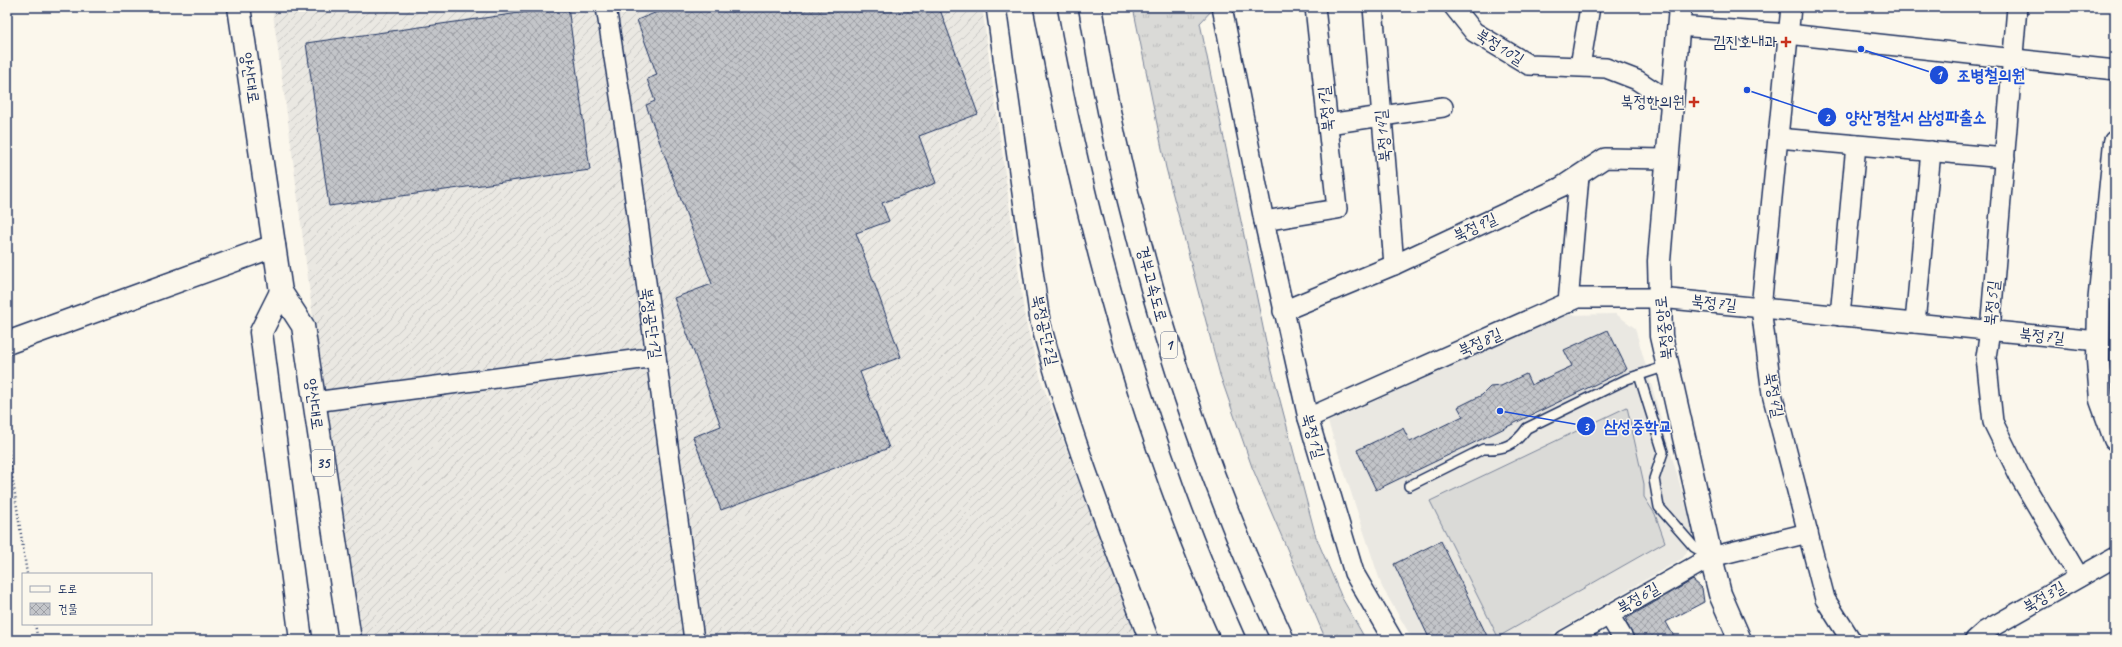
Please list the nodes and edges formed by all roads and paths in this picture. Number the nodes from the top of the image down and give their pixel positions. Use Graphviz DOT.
graph roads {
  1 [pos="239,7"];
  2 [pos="606,7"];
  3 [pos="996,7"];
  4 [pos="1045,7"];
  5 [pos="1090,7"];
  6 [pos="1222,7"];
  7 [pos="1314,7"];
  8 [pos="1373,7"];
  9 [pos="1454,7"];
  10 [pos="1590,7"];
  11 [pos="1791,7"];
  12 [pos="2017,7"];
  13 [pos="1679,16"];
  14 [pos="1788,34"];
  15 [pos="2013,59"];
  16 [pos="1580,66"];
  17 [pos="2115,70"];
  18 [pos="1672,103"];
  19 [pos="1443,107"];
  20 [pos="1381,115"];
  21 [pos="1328,124"];
  22 [pos="1778,138"];
  23 [pos="2115,142"];
  24 [pos="1856,145"];
  25 [pos="2115,147"];
  26 [pos="1932,151"];
  27 [pos="2005,158"];
  28 [pos="1667,159"];
  29 [pos="1579,176"];
  30 [pos="1264,221"];
  31 [pos="274,246"];
  32 [pos="1394,266"];
  33 [pos="281,292"];
  34 [pos="1660,298"];
  35 [pos="1568,303"];
  36 [pos="1762,308"];
  37 [pos="1283,311"];
  38 [pos="1840,316"];
  39 [pos="1915,323"];
  40 [pos="1990,330"];
  41 [pos="2098,341"];
  42 [pos="7,343"];
  43 [pos="656,357"];
  44 [pos="1667,366"];
  45 [pos="1639,375"];
  46 [pos="314,402"];
  47 [pos="1308,418"];
  48 [pos="2115,438"];
  49 [pos="7,442"];
  50 [pos="1409,486"];
  51 [pos="1808,533"];
  52 [pos="1710,556"];
  53 [pos="2115,557"];
  54 [pos="27,573"];
  55 [pos="2079,577"];
  56 [pos="1609,615"];
  57 [pos="35,625"];
  58 [pos="38,640"];
  59 [pos="300,640"];
  60 [pos="350,640"];
  61 [pos="694,640"];
  62 [pos="1149,640"];
  63 [pos="1234,640"];
  64 [pos="1283,640"];
  65 [pos="1393,640"];
  66 [pos="1565,640"];
  67 [pos="1624,640"];
  68 [pos="1740,640"];
  69 [pos="1851,640"];
  70 [pos="1975,640"];
  1 -- 31 [label="main road, 양산대로 / 35"];
  2 -- 43 [label="street, 북정공단1길"];
  3 -- 62 [label="street, 북정공단2길"];
  4 -- 63 [label="main road"];
  5 -- 64 [label="main road, 경부고속도로 / 1"];
  6 -- 30 [label="street, 북정1길"];
  7 -- 21 [label="street, 북정1길"];
  8 -- 20 [label="street, 북정14길"];
  9 -- 16 [label="street, 북정10길"];
  10 -- 16 [label="street"];
  11 -- 14 [label="street, 북정4길"];
  12 -- 15 [label="street, 북정5길"];
  13 -- 14 [label="street"];
  13 -- 18 [label="main road, 북정중앙로"];
  14 -- 15 [label="street"];
  14 -- 22 [label="street, 북정4길"];
  15 -- 17 [label="street"];
  15 -- 27 [label="street, 북정5길"];
  16 -- 18 [label="street, 북정10길"];
  18 -- 28 [label="main road, 북정중앙로"];
  19 -- 20 [label="street"];
  20 -- 21 [label="street"];
  20 -- 32 [label="street, 북정14길"];
  21 -- 30 [label="street, 북정1길"];
  22 -- 24 [label="street"];
  22 -- 36 [label="street, 북정4길"];
  23 -- 25 [label="main road"];
  24 -- 26 [label="street"];
  24 -- 38 [label="street"];
  25 -- 41 [label="main road"];
  26 -- 27 [label="street"];
  26 -- 39 [label="street"];
  27 -- 40 [label="street, 북정5길"];
  28 -- 29 [label="street, 북정9길"];
  28 -- 34 [label="main road, 북정중앙로"];
  29 -- 32 [label="street, 북정9길"];
  29 -- 35 [label="street"];
  30 -- 37 [label="street, 북정1길"];
  31 -- 33 [label="main road, 양산대로 / 35"];
  31 -- 42 [label="main road"];
  32 -- 37 [label="street, 북정9길"];
  33 -- 46 [label="main road, 양산대로 / 35"];
  33 -- 59 [label="main road"];
  34 -- 35 [label="street, 북정8길"];
  34 -- 36 [label="street, 북정7길"];
  34 -- 44 [label="main road, 북정중앙로"];
  35 -- 47 [label="street, 북정8길"];
  36 -- 38 [label="street, 북정7길"];
  36 -- 51 [label="street, 북정4길"];
  37 -- 47 [label="street, 북정1길"];
  38 -- 39 [label="street, 북정7길"];
  39 -- 40 [label="street, 북정7길"];
  40 -- 41 [label="street, 북정7길"];
  40 -- 55 [label="street, 북정5길"];
  41 -- 48 [label="main road"];
  43 -- 46 [label="street"];
  43 -- 61 [label="street, 북정공단1길"];
  44 -- 45 [label="lane"];
  44 -- 52 [label="main road, 북정중앙로"];
  45 -- 50 [label="lane"];
  45 -- 52 [label="lane"];
  46 -- 60 [label="main road, 양산대로 / 35"];
  47 -- 65 [label="street, 북정1길"];
  49 -- 54 [label="path"];
  51 -- 52 [label="street, 북정6길"];
  51 -- 69 [label="street, 북정4길"];
  52 -- 56 [label="street, 북정6길"];
  52 -- 68 [label="main road, 북정중앙로"];
  53 -- 55 [label="street, 북정3길"];
  55 -- 70 [label="street, 북정3길"];
  56 -- 66 [label="street, 북정6길"];
  56 -- 67 [label="street"];
  57 -- 58 [label="path"];
}
